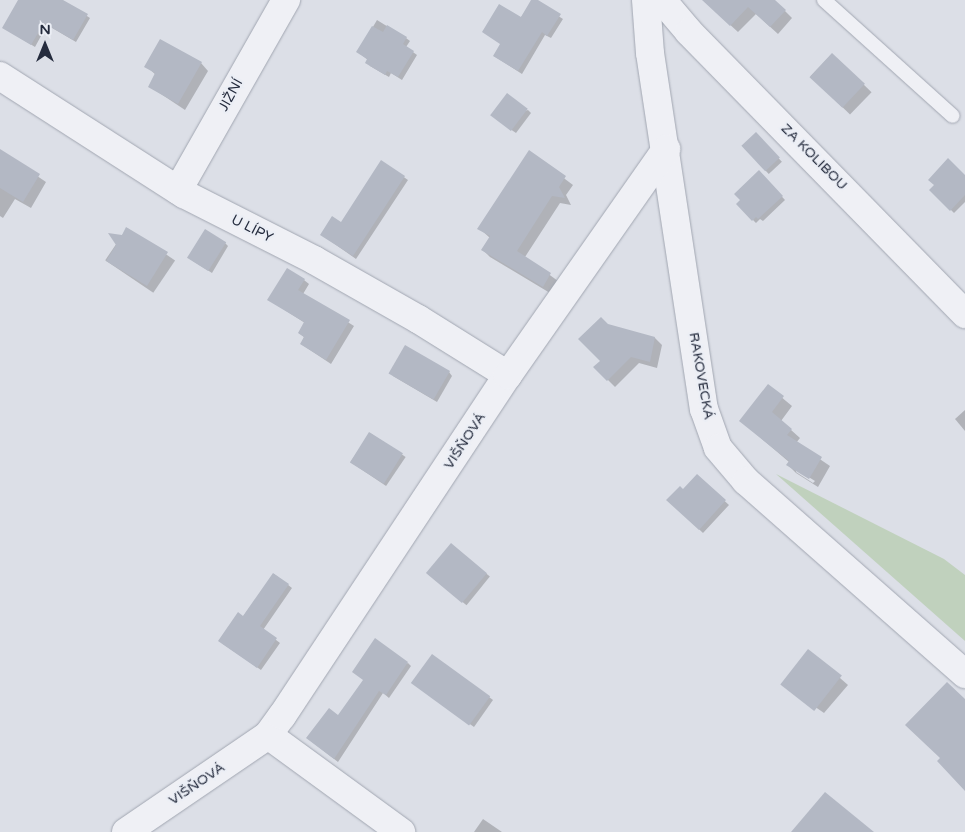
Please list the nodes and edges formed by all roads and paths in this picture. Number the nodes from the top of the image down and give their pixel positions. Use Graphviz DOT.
graph roads {
  1 [pos="286,0"];
  2 [pos="646,0"];
  3 [pos="662,0"];
  4 [pos="824,0"];
  5 [pos="0,76"];
  6 [pos="952,116"];
  7 [pos="666,149"];
  8 [pos="178,190"];
  9 [pos="965,314"];
  10 [pos="508,375"];
  11 [pos="965,674"];
  12 [pos="268,735"];
  13 [pos="126,832"];
  14 [pos="401,832"];
  1 -- 8 [label="street, JIŽNÍ"];
  2 -- 7 [label="street, RAKOVECKÁ"];
  3 -- 9 [label="street, ZA KOLIBOU"];
  4 -- 6 [label="lane"];
  5 -- 8 [label="street, U LÍPY"];
  7 -- 10 [label="street, VIŠŇOVÁ"];
  7 -- 11 [label="street, RAKOVECKÁ"];
  8 -- 10 [label="street, U LÍPY"];
  10 -- 12 [label="street, VIŠŇOVÁ"];
  12 -- 13 [label="street, VIŠŇOVÁ"];
  12 -- 14 [label="street"];
}
